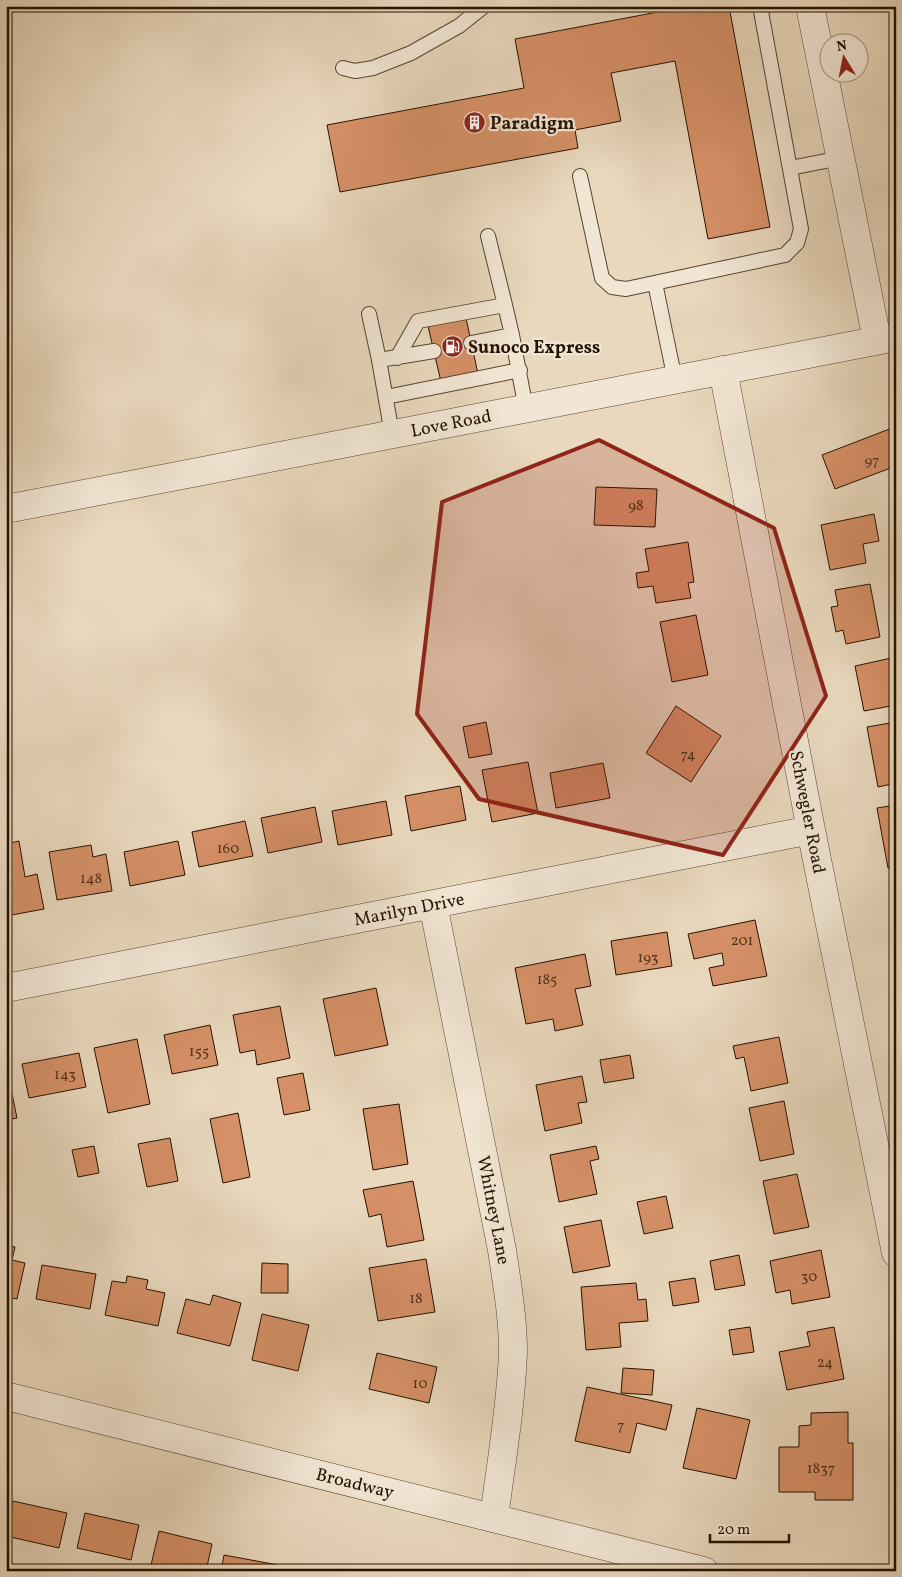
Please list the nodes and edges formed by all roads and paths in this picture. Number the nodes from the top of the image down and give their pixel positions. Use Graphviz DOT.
graph roads {
  1 [pos="484,6"];
  2 [pos="760,6"];
  3 [pos="810,6"];
  4 [pos="343,68"];
  5 [pos="841,158"];
  6 [pos="790,168"];
  7 [pos="580,176"];
  8 [pos="488,236"];
  9 [pos="655,283"];
  10 [pos="505,304"];
  11 [pos="369,314"];
  12 [pos="512,335"];
  13 [pos="887,338"];
  14 [pos="471,343"];
  15 [pos="434,351"];
  16 [pos="397,358"];
  17 [pos="379,360"];
  18 [pos="520,370"];
  19 [pos="723,370"];
  20 [pos="675,380"];
  21 [pos="386,397"];
  22 [pos="526,408"];
  23 [pos="392,434"];
  24 [pos="6,509"];
  25 [pos="811,830"];
  26 [pos="433,904"];
  27 [pos="6,988"];
  28 [pos="896,1253"];
  29 [pos="6,1396"];
  30 [pos="494,1518"];
  31 [pos="704,1571"];
  1 -- 4 [label="lane"];
  2 -- 6 [label="lane"];
  3 -- 5 [label="street"];
  5 -- 6 [label="lane"];
  5 -- 13 [label="street"];
  6 -- 9 [label="lane"];
  7 -- 9 [label="lane"];
  8 -- 10 [label="lane"];
  9 -- 20 [label="lane"];
  10 -- 12 [label="lane"];
  10 -- 16 [label="lane"];
  11 -- 17 [label="lane"];
  12 -- 14 [label="lane"];
  12 -- 18 [label="lane"];
  13 -- 19 [label="street, Love Road"];
  15 -- 16 [label="lane"];
  16 -- 17 [label="lane"];
  17 -- 21 [label="lane"];
  18 -- 21 [label="lane"];
  18 -- 22 [label="lane"];
  19 -- 20 [label="street, Love Road"];
  19 -- 25 [label="street, Schwegler Road"];
  20 -- 22 [label="street, Love Road"];
  21 -- 23 [label="lane"];
  22 -- 23 [label="street, Love Road"];
  23 -- 24 [label="street, Love Road"];
  25 -- 26 [label="street, Marilyn Drive"];
  25 -- 28 [label="street, Schwegler Road"];
  26 -- 27 [label="street, Marilyn Drive"];
  26 -- 30 [label="street, Whitney Lane"];
  29 -- 30 [label="street, Broadway"];
  30 -- 31 [label="street, Broadway"];
}
